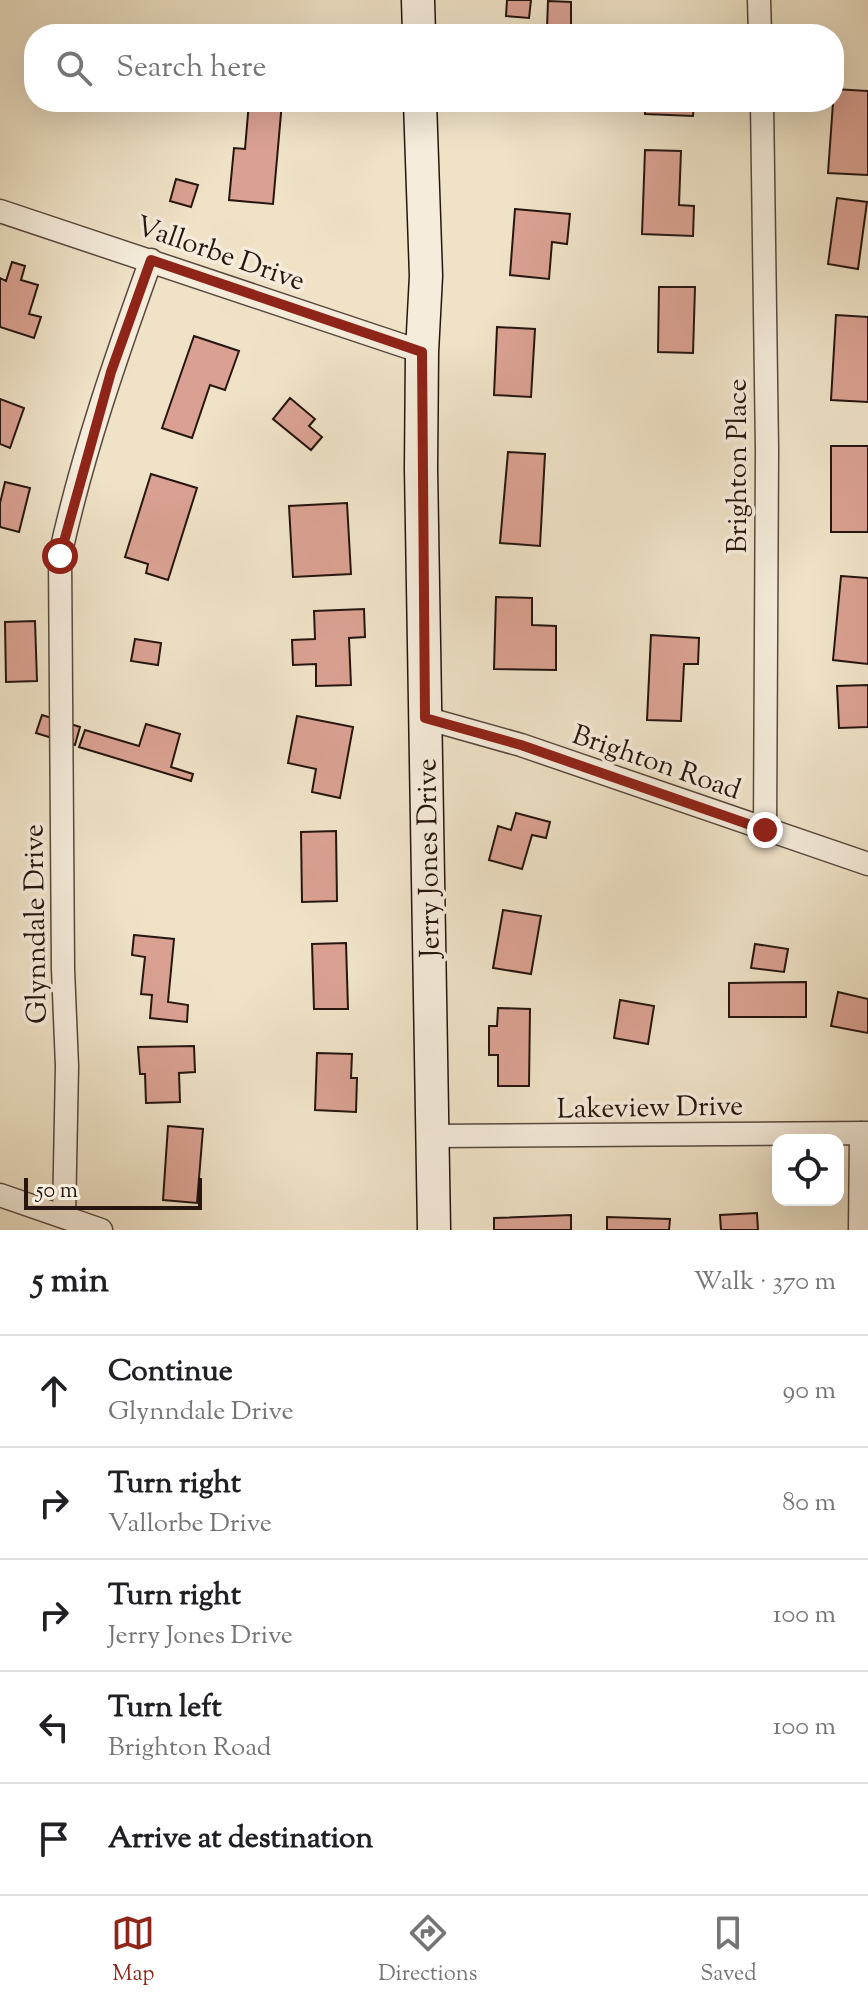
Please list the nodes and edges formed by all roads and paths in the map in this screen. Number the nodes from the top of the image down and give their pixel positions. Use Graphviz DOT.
graph roads {
  1 [pos="418,0"];
  2 [pos="759,0"];
  3 [pos="419,24"];
  4 [pos="760,24"];
  5 [pos="420,112"];
  6 [pos="762,112"];
  7 [pos="0,211"];
  8 [pos="151,260"];
  9 [pos="422,352"];
  10 [pos="425,718"];
  11 [pos="765,830"];
  12 [pos="868,864"];
  13 [pos="864,1133"];
  14 [pos="432,1136"];
  15 [pos="0,1195"];
  16 [pos="64,1217"];
  17 [pos="101,1230"];
  18 [pos="434,1230"];
  19 [pos="860,1230"];
  1 -- 3 [label="main road"];
  2 -- 4 [label="street"];
  5 -- 9 [label="main road, Jerry Jones Drive"];
  6 -- 11 [label="street, Brighton Place"];
  7 -- 8 [label="street, Vallorbe Drive"];
  8 -- 9 [label="street, Vallorbe Drive"];
  8 -- 16 [label="street, Glynndale Drive"];
  9 -- 10 [label="main road, Jerry Jones Drive"];
  10 -- 11 [label="street, Brighton Road"];
  10 -- 14 [label="main road, Jerry Jones Drive"];
  11 -- 12 [label="street, Brighton Road"];
  13 -- 14 [label="street, Lakeview Drive"];
  13 -- 19 [label="street"];
  14 -- 18 [label="main road, Jerry Jones Drive"];
  15 -- 16 [label="street"];
  16 -- 17 [label="street"];
}
